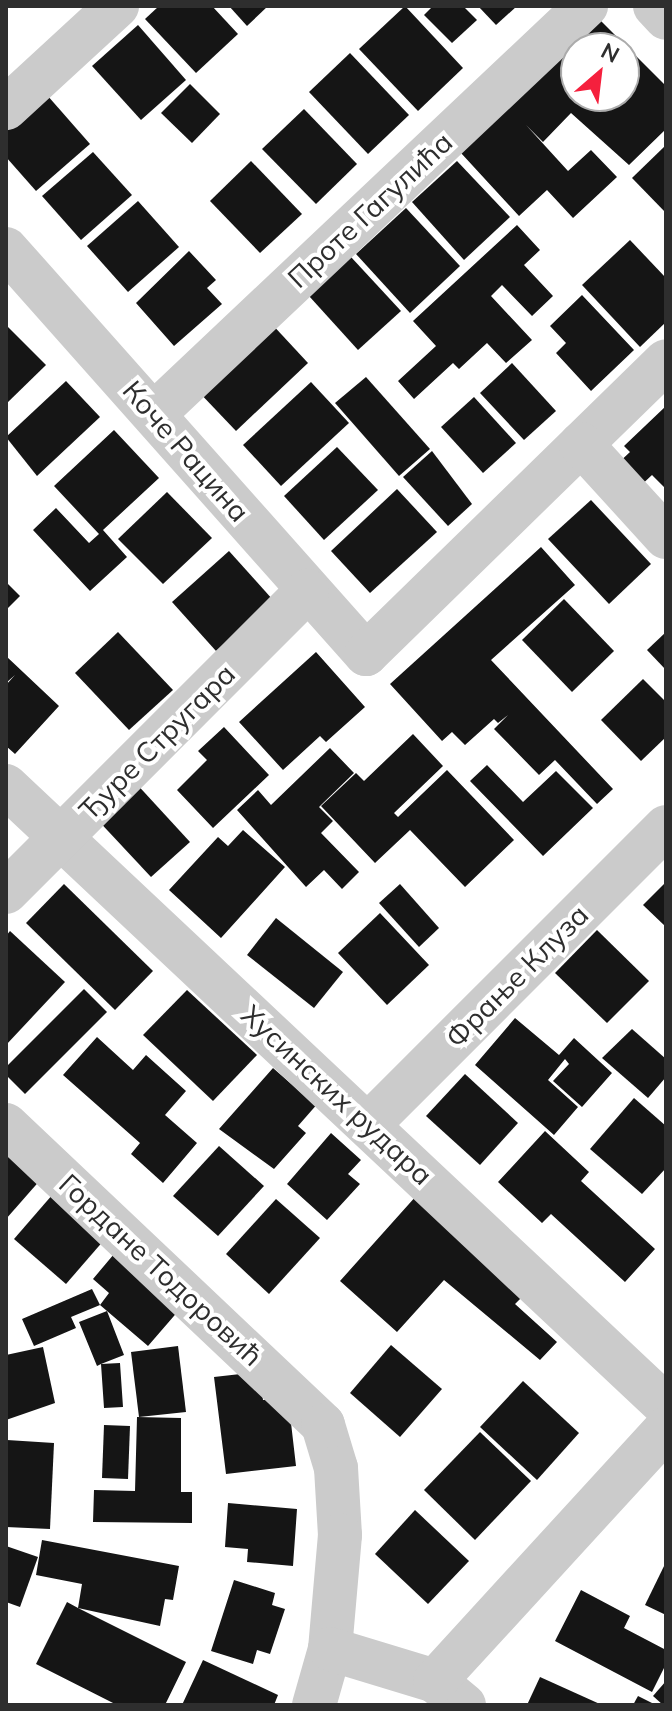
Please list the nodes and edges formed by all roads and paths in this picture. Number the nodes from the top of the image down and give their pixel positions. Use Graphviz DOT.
graph roads {
  1 [pos="117,6"];
  2 [pos="586,6"];
  3 [pos="655,6"];
  4 [pos="666,18"];
  5 [pos="6,108"];
  6 [pos="6,249"];
  7 [pos="666,361"];
  8 [pos="155,413"];
  9 [pos="581,444"];
  10 [pos="666,537"];
  11 [pos="307,591"];
  12 [pos="6,786"];
  13 [pos="666,827"];
  14 [pos="62,839"];
  15 [pos="6,892"];
  16 [pos="369,1124"];
  17 [pos="6,1125"];
  18 [pos="666,1406"];
  19 [pos="666,1429"];
  20 [pos="330,1649"];
  21 [pos="450,1693"];
  22 [pos="314,1705"];
  1 -- 5 [label="street"];
  2 -- 8 [label="street, Проте Гагулића"];
  3 -- 4 [label="street"];
  6 -- 8 [label="street, Коче Рацина"];
  7 -- 9 [label="street"];
  8 -- 11 [label="street, Коче Рацина"];
  9 -- 10 [label="street"];
  9 -- 11 [label="street, Коче Рацина"];
  11 -- 14 [label="street, Ђуре Стругара"];
  12 -- 14 [label="street, Хусинских рудара"];
  13 -- 16 [label="street, Фрање Клуза"];
  14 -- 15 [label="street, Ђуре Стругара"];
  14 -- 16 [label="street, Хусинских рудара"];
  16 -- 18 [label="street, Хусинских рудара"];
  17 -- 20 [label="street, Гордане Тодоровић"];
  19 -- 21 [label="street"];
  20 -- 21 [label="street"];
  20 -- 22 [label="street"];
}
